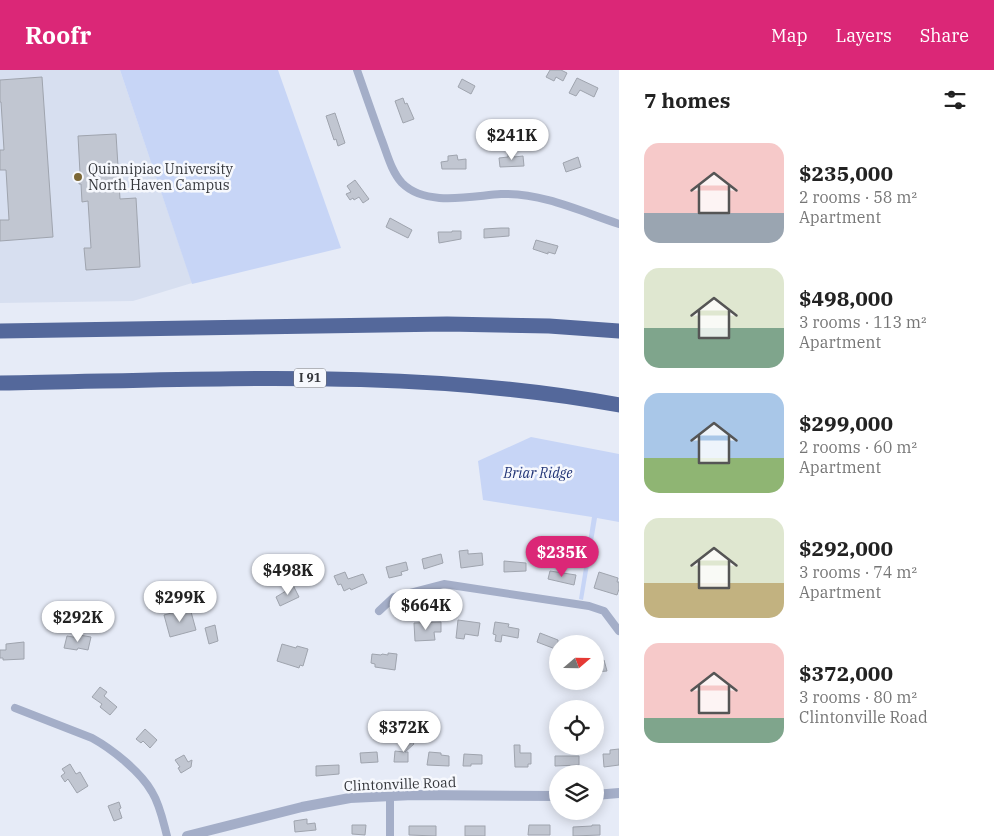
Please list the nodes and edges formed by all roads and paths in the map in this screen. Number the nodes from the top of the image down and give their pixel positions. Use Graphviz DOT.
graph roads {
  1 [pos="357,70"];
  2 [pos="619,224"];
  3 [pos="0,331"];
  4 [pos="619,331"];
  5 [pos="0,383"];
  6 [pos="619,405"];
  7 [pos="380,611"];
  8 [pos="619,631"];
  9 [pos="15,708"];
  10 [pos="619,793"];
  11 [pos="604,794"];
  12 [pos="390,796"];
  13 [pos="549,796"];
  14 [pos="167,836"];
  15 [pos="187,836"];
  16 [pos="390,836"];
  1 -- 2 [label="street"];
  3 -- 4 [label="highway"];
  5 -- 6 [label="highway, I 91"];
  7 -- 8 [label="street"];
  9 -- 14 [label="street"];
  10 -- 11 [label="street"];
  12 -- 13 [label="street, Clintonville Road"];
  12 -- 15 [label="street, Clintonville Road"];
  12 -- 16 [label="street"];
}
